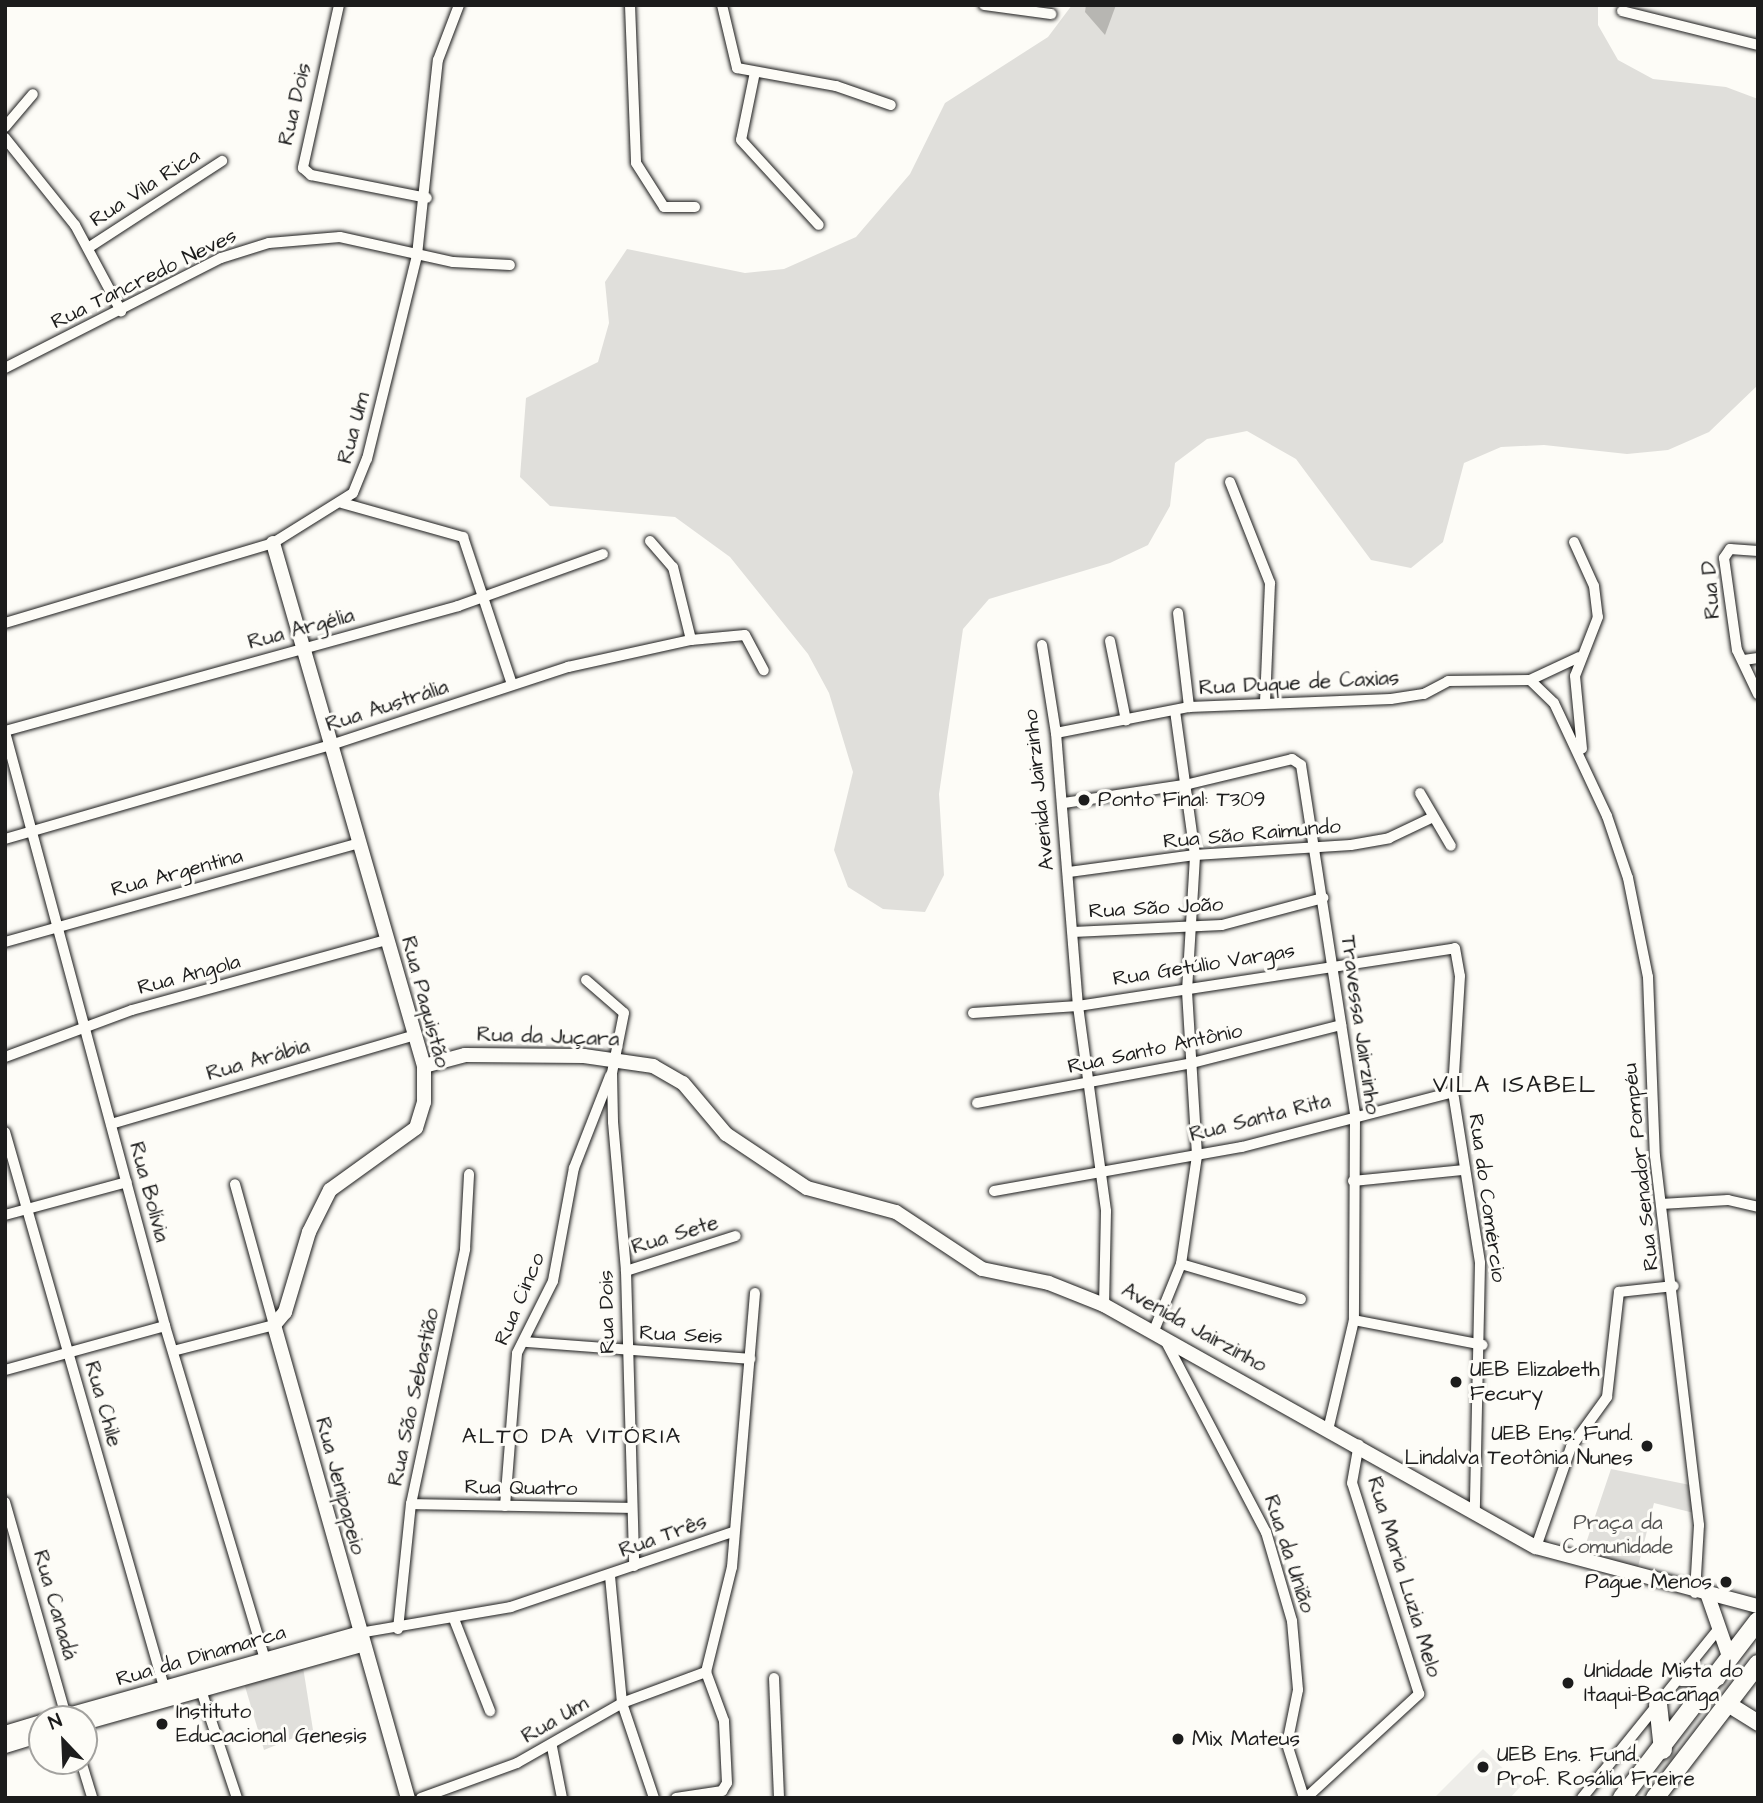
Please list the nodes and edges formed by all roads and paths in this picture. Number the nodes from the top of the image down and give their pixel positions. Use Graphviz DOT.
graph roads {
  1 [pos="339,5"];
  2 [pos="459,5"];
  3 [pos="630,5"];
  4 [pos="722,5"];
  5 [pos="984,5"];
  6 [pos="1622,11"];
  7 [pos="1051,14"];
  8 [pos="1758,45"];
  9 [pos="755,72"];
  10 [pos="33,94"];
  11 [pos="891,105"];
  12 [pos="5,127"];
  13 [pos="5,138"];
  14 [pos="222,162"];
  15 [pos="427,198"];
  16 [pos="695,207"];
  17 [pos="819,225"];
  18 [pos="88,248"];
  19 [pos="417,255"];
  20 [pos="510,265"];
  21 [pos="121,311"];
  22 [pos="5,368"];
  23 [pos="1230,482"];
  24 [pos="342,503"];
  25 [pos="650,541"];
  26 [pos="1574,542"];
  27 [pos="273,543"];
  28 [pos="1758,551"];
  29 [pos="603,554"];
  30 [pos="482,598"];
  31 [pos="1178,613"];
  32 [pos="5,623"];
  33 [pos="691,640"];
  34 [pos="1110,641"];
  35 [pos="1041,645"];
  36 [pos="303,649"];
  37 [pos="1579,657"];
  38 [pos="1758,658"];
  39 [pos="1744,660"];
  40 [pos="764,670"];
  41 [pos="1530,680"];
  42 [pos="512,684"];
  43 [pos="1758,694"];
  44 [pos="1265,703"];
  45 [pos="1189,707"];
  46 [pos="1175,710"];
  47 [pos="1126,720"];
  48 [pos="5,732"];
  49 [pos="1056,733"];
  50 [pos="331,745"];
  51 [pos="1583,756"];
  52 [pos="1189,784"];
  53 [pos="1420,793"];
  54 [pos="1064,803"];
  55 [pos="1433,817"];
  56 [pos="32,831"];
  57 [pos="5,839"];
  58 [pos="359,843"];
  59 [pos="1317,846"];
  60 [pos="1451,846"];
  61 [pos="1195,855"];
  62 [pos="1069,873"];
  63 [pos="1323,898"];
  64 [pos="57,926"];
  65 [pos="1188,929"];
  66 [pos="1073,932"];
  67 [pos="387,940"];
  68 [pos="5,942"];
  69 [pos="1441,946"];
  70 [pos="1334,964"];
  71 [pos="586,980"];
  72 [pos="1187,991"];
  73 [pos="1078,1006"];
  74 [pos="974,1013"];
  75 [pos="1341,1025"];
  76 [pos="85,1027"];
  77 [pos="416,1035"];
  78 [pos="5,1057"];
  79 [pos="1192,1063"];
  80 [pos="424,1066"];
  81 [pos="615,1067"];
  82 [pos="1088,1085"];
  83 [pos="1453,1092"];
  84 [pos="977,1103"];
  85 [pos="1355,1113"];
  86 [pos="111,1124"];
  87 [pos="5,1132"];
  88 [pos="1197,1155"];
  89 [pos="1100,1169"];
  90 [pos="1464,1170"];
  91 [pos="470,1174"];
  92 [pos="1353,1181"];
  93 [pos="127,1182"];
  94 [pos="235,1184"];
  95 [pos="994,1191"];
  96 [pos="1661,1204"];
  97 [pos="1758,1207"];
  98 [pos="27,1209"];
  99 [pos="5,1215"];
  100 [pos="736,1236"];
  101 [pos="1181,1264"];
  102 [pos="626,1271"];
  103 [pos="1674,1286"];
  104 [pos="755,1293"];
  105 [pos="1301,1299"];
  106 [pos="1104,1305"];
  107 [pos="1354,1321"];
  108 [pos="274,1325"];
  109 [pos="165,1326"];
  110 [pos="1159,1337"];
  111 [pos="526,1342"];
  112 [pos="1483,1345"];
  113 [pos="173,1351"];
  114 [pos="627,1352"];
  115 [pos="68,1353"];
  116 [pos="750,1359"];
  117 [pos="5,1370"];
  118 [pos="1329,1426"];
  119 [pos="1359,1445"];
  120 [pos="5,1502"];
  121 [pos="411,1503"];
  122 [pos="505,1506"];
  123 [pos="631,1508"];
  124 [pos="1475,1511"];
  125 [pos="733,1532"];
  126 [pos="1536,1548"];
  127 [pos="634,1566"];
  128 [pos="610,1576"];
  129 [pos="1702,1595"];
  130 [pos="1758,1606"];
  131 [pos="454,1619"];
  132 [pos="1758,1621"];
  133 [pos="1720,1627"];
  134 [pos="398,1629"];
  135 [pos="361,1639"];
  136 [pos="1730,1658"];
  137 [pos="265,1659"];
  138 [pos="1758,1665"];
  139 [pos="706,1672"];
  140 [pos="1681,1676"];
  141 [pos="1717,1677"];
  142 [pos="774,1678"];
  143 [pos="164,1687"];
  144 [pos="201,1690"];
  145 [pos="622,1703"];
  146 [pos="1658,1704"];
  147 [pos="1728,1704"];
  148 [pos="59,1705"];
  149 [pos="98,1707"];
  150 [pos="490,1711"];
  151 [pos="98,1719"];
  152 [pos="1758,1723"];
  153 [pos="28,1726"];
  154 [pos="5,1733"];
  155 [pos="28,1739"];
  156 [pos="5,1746"];
  157 [pos="552,1747"];
  158 [pos="1663,1750"];
  159 [pos="85,1775"];
  160 [pos="92,1798"];
  161 [pos="237,1798"];
  162 [pos="408,1798"];
  163 [pos="421,1798"];
  164 [pos="562,1798"];
  165 [pos="654,1798"];
  166 [pos="676,1798"];
  167 [pos="779,1798"];
  168 [pos="1305,1798"];
  169 [pos="1582,1798"];
  170 [pos="1622,1798"];
  171 [pos="1655,1798"];
  1 -- 15 [label="street, Rua Dois"];
  2 -- 15 [label="street, Rua Um"];
  3 -- 16 [label="street"];
  4 -- 9 [label="street"];
  5 -- 7 [label="street"];
  6 -- 8 [label="street"];
  9 -- 11 [label="street"];
  9 -- 17 [label="street"];
  10 -- 12 [label="street"];
  13 -- 18 [label="street, Rua Vila Rica"];
  14 -- 18 [label="street, Rua Vila Rica"];
  15 -- 19 [label="street, Rua Um"];
  18 -- 21 [label="street, Rua Vila Rica"];
  19 -- 20 [label="street, Rua Tancredo Neves"];
  19 -- 21 [label="street, Rua Tancredo Neves"];
  19 -- 24 [label="street, Rua Um"];
  21 -- 22 [label="street, Rua Tancredo Neves"];
  23 -- 44 [label="street"];
  24 -- 27 [label="street"];
  24 -- 30 [label="street"];
  25 -- 33 [label="street"];
  26 -- 37 [label="street"];
  27 -- 32 [label="street"];
  27 -- 36 [label="street, Rua Paquistão"];
  28 -- 39 [label="street, Rua D"];
  29 -- 30 [label="street, Rua Argélia"];
  30 -- 36 [label="street, Rua Argélia"];
  30 -- 42 [label="street"];
  31 -- 45 [label="street"];
  33 -- 40 [label="street, Rua Austrália"];
  33 -- 42 [label="street, Rua Austrália"];
  34 -- 47 [label="street"];
  35 -- 49 [label="street, Avenida Jairzinho"];
  36 -- 48 [label="street, Rua Argélia"];
  36 -- 50 [label="street, Rua Paquistão"];
  37 -- 41 [label="street, Rua Duque de Caxias"];
  37 -- 51 [label="street"];
  38 -- 39 [label="street"];
  39 -- 43 [label="street, Rua D"];
  41 -- 44 [label="street, Rua Duque de Caxias"];
  41 -- 51 [label="street, Rua Senador Pompéu"];
  42 -- 50 [label="street, Rua Austrália"];
  44 -- 45 [label="street, Rua Duque de Caxias"];
  45 -- 46 [label="street, Rua Duque de Caxias"];
  46 -- 47 [label="street, Rua Duque de Caxias"];
  46 -- 52 [label="street"];
  47 -- 49 [label="street, Rua Duque de Caxias"];
  48 -- 56 [label="street, Rua Bolívia"];
  49 -- 54 [label="street, Avenida Jairzinho"];
  50 -- 56 [label="street, Rua Austrália"];
  50 -- 58 [label="street, Rua Paquistão"];
  51 -- 96 [label="street, Rua Senador Pompéu"];
  52 -- 54 [label="street"];
  52 -- 59 [label="street, Travessa Jairzinho"];
  52 -- 61 [label="street"];
  53 -- 55 [label="street"];
  54 -- 62 [label="street, Avenida Jairzinho"];
  55 -- 59 [label="street, Rua São Raimundo"];
  55 -- 60 [label="street"];
  56 -- 57 [label="street, Rua Austrália"];
  56 -- 64 [label="street, Rua Bolívia"];
  58 -- 64 [label="street, Rua Argentina"];
  58 -- 67 [label="street, Rua Paquistão"];
  59 -- 61 [label="street, Rua São Raimundo"];
  59 -- 63 [label="street, Travessa Jairzinho"];
  61 -- 62 [label="street, Rua São Raimundo"];
  61 -- 65 [label="street"];
  62 -- 66 [label="street, Avenida Jairzinho"];
  63 -- 65 [label="street, Rua São João"];
  63 -- 70 [label="street, Travessa Jairzinho"];
  64 -- 68 [label="street, Rua Argentina"];
  64 -- 76 [label="street, Rua Bolívia"];
  65 -- 66 [label="street, Rua São João"];
  65 -- 72 [label="street"];
  66 -- 73 [label="street, Avenida Jairzinho"];
  67 -- 76 [label="street, Rua Angola"];
  67 -- 77 [label="street, Rua Paquistão"];
  69 -- 70 [label="street, Rua Getúlio Vargas"];
  69 -- 83 [label="street, Rua do Comércio"];
  70 -- 72 [label="street, Rua Getúlio Vargas"];
  70 -- 75 [label="street, Travessa Jairzinho"];
  71 -- 81 [label="street"];
  72 -- 73 [label="street, Rua Getúlio Vargas"];
  72 -- 79 [label="street"];
  73 -- 74 [label="street, Rua Getúlio Vargas"];
  73 -- 82 [label="street, Avenida Jairzinho"];
  75 -- 79 [label="street, Rua Santo Antônio"];
  75 -- 85 [label="street, Travessa Jairzinho"];
  76 -- 78 [label="street, Rua Angola"];
  76 -- 86 [label="street, Rua Bolívia"];
  77 -- 80 [label="street, Rua Paquistão"];
  77 -- 86 [label="street, Rua Arábia"];
  79 -- 82 [label="street, Rua Santo Antônio"];
  79 -- 88 [label="street"];
  80 -- 81 [label="street, Rua da Juçara"];
  80 -- 108 [label="street, Rua Paquistão"];
  81 -- 102 [label="street, Rua Dois"];
  81 -- 106 [label="street, Rua da Juçara"];
  81 -- 111 [label="street, Rua Cinco"];
  82 -- 84 [label="street, Rua Santo Antônio"];
  82 -- 89 [label="street, Avenida Jairzinho"];
  83 -- 85 [label="street, Rua Santa Rita"];
  83 -- 90 [label="street, Rua do Comércio"];
  85 -- 88 [label="street, Rua Santa Rita"];
  85 -- 92 [label="street, Travessa Jairzinho"];
  86 -- 93 [label="street, Rua Bolívia"];
  87 -- 98 [label="street, Rua Chile"];
  88 -- 89 [label="street, Rua Santa Rita"];
  88 -- 101 [label="street"];
  89 -- 95 [label="street, Rua Santa Rita"];
  89 -- 106 [label="street, Avenida Jairzinho"];
  90 -- 92 [label="street"];
  90 -- 112 [label="street, Rua do Comércio"];
  91 -- 121 [label="street, Rua São Sebastião"];
  92 -- 107 [label="street, Travessa Jairzinho"];
  93 -- 98 [label="street"];
  93 -- 109 [label="street, Rua Bolívia"];
  94 -- 108 [label="street, Rua Jenipapeio"];
  96 -- 97 [label="street"];
  96 -- 103 [label="street, Rua Senador Pompéu"];
  98 -- 99 [label="street"];
  98 -- 115 [label="street, Rua Chile"];
  100 -- 102 [label="street, Rua Sete"];
  101 -- 105 [label="street"];
  101 -- 110 [label="street"];
  102 -- 114 [label="street, Rua Dois"];
  103 -- 126 [label="street"];
  103 -- 129 [label="street, Rua Senador Pompéu"];
  104 -- 116 [label="street, Rua Três"];
  106 -- 110 [label="street, Avenida Jairzinho"];
  107 -- 112 [label="street"];
  107 -- 118 [label="street, Travessa Jairzinho"];
  108 -- 113 [label="street"];
  108 -- 135 [label="street, Rua Jenipapeio"];
  109 -- 113 [label="street, Rua Bolívia"];
  109 -- 115 [label="street"];
  110 -- 118 [label="street, Avenida Jairzinho"];
  110 -- 168 [label="street, Rua da União"];
  111 -- 114 [label="street, Rua Seis"];
  111 -- 122 [label="street, Rua Cinco"];
  112 -- 124 [label="street, Rua do Comércio"];
  113 -- 137 [label="street, Rua Bolívia"];
  114 -- 116 [label="street, Rua Seis"];
  114 -- 123 [label="street, Rua Dois"];
  115 -- 117 [label="street"];
  115 -- 143 [label="street, Rua Chile"];
  116 -- 125 [label="street, Rua Três"];
  118 -- 119 [label="street, Avenida Jairzinho"];
  119 -- 124 [label="street, Avenida Jairzinho"];
  119 -- 168 [label="street, Rua Maria Luzia Melo"];
  120 -- 148 [label="street, Rua Canadá"];
  121 -- 122 [label="street, Rua Quatro"];
  121 -- 134 [label="street, Rua São Sebastião"];
  122 -- 123 [label="street, Rua Quatro"];
  123 -- 127 [label="street, Rua Dois"];
  124 -- 126 [label="street, Avenida Jairzinho"];
  125 -- 127 [label="street, Rua Três"];
  125 -- 139 [label="street"];
  126 -- 129 [label="street, Avenida Jairzinho"];
  127 -- 128 [label="street, Rua Três"];
  128 -- 131 [label="street, Rua Três"];
  128 -- 145 [label="street"];
  129 -- 130 [label="street, Avenida Jairzinho"];
  129 -- 133 [label="street"];
  131 -- 134 [label="street, Rua Três"];
  131 -- 150 [label="street"];
  132 -- 136 [label="highway"];
  133 -- 136 [label="street"];
  133 -- 140 [label="street"];
  134 -- 135 [label="street, Rua Três"];
  135 -- 137 [label="street, Rua da Dinamarca"];
  135 -- 144 [label="street, Rua da Dinamarca"];
  135 -- 162 [label="street, Rua Jenipapeio"];
  136 -- 141 [label="highway"];
  137 -- 143 [label="street, Rua da Dinamarca"];
  138 -- 147 [label="highway"];
  139 -- 145 [label="street, Rua Um"];
  139 -- 166 [label="street"];
  140 -- 141 [label="highway"];
  140 -- 146 [label="street"];
  141 -- 158 [label="highway"];
  142 -- 167 [label="street"];
  143 -- 149 [label="street, Rua da Dinamarca"];
  144 -- 151 [label="street, Rua da Dinamarca"];
  144 -- 161 [label="street"];
  145 -- 157 [label="street, Rua Um"];
  145 -- 165 [label="street"];
  146 -- 158 [label="highway"];
  146 -- 169 [label="street"];
  147 -- 152 [label="main road"];
  147 -- 171 [label="highway"];
  153 -- 154 [label="street"];
  155 -- 156 [label="street"];
  157 -- 163 [label="street, Rua Um"];
  157 -- 164 [label="street"];
  158 -- 170 [label="highway"];
  159 -- 160 [label="street"];
}
